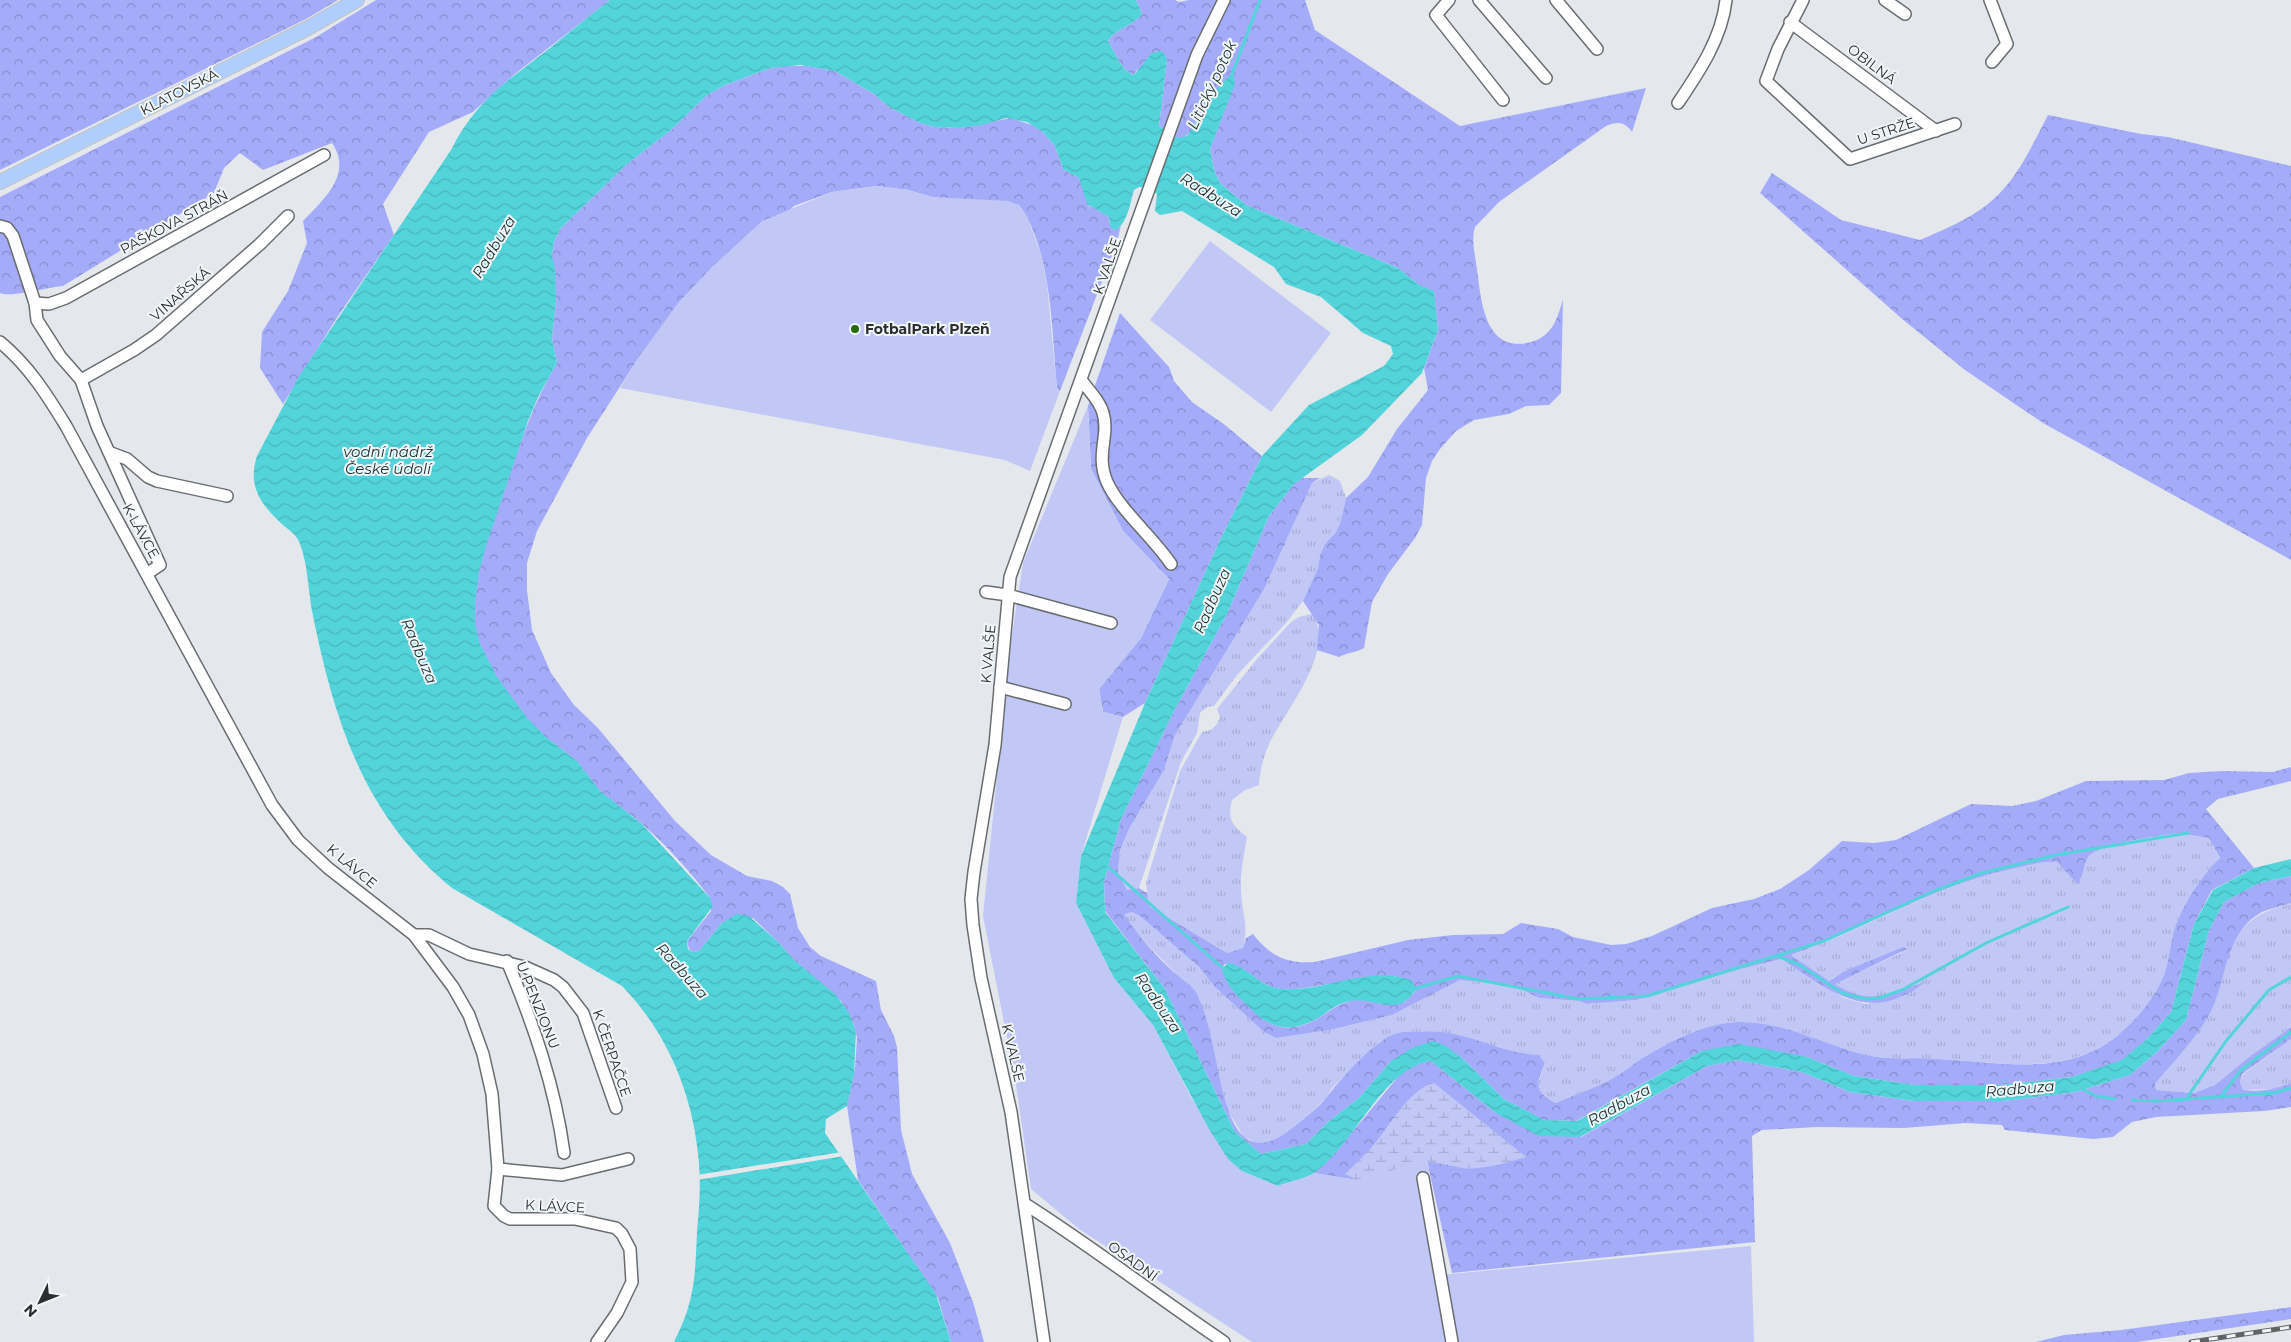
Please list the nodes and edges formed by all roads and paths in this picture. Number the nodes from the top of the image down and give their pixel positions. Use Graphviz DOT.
graph roads {
  1 [pos="357,0"];
  2 [pos="1224,0"];
  3 [pos="1449,0"];
  4 [pos="1479,0"];
  5 [pos="1556,0"];
  6 [pos="1726,0"];
  7 [pos="1803,0"];
  8 [pos="1886,0"];
  9 [pos="1990,0"];
  10 [pos="1905,14"];
  11 [pos="1790,22"];
  12 [pos="1597,49"];
  13 [pos="1992,62"];
  14 [pos="1546,78"];
  15 [pos="1503,100"];
  16 [pos="1678,103"];
  17 [pos="1956,124"];
  18 [pos="1936,131"];
  19 [pos="324,155"];
  20 [pos="0,182"];
  21 [pos="288,216"];
  22 [pos="0,226"];
  23 [pos="34,303"];
  24 [pos="0,342"];
  25 [pos="81,380"];
  26 [pos="1082,381"];
  27 [pos="111,453"];
  28 [pos="228,496"];
  29 [pos="1171,564"];
  30 [pos="148,573"];
  31 [pos="986,592"];
  32 [pos="1008,595"];
  33 [pos="1110,623"];
  34 [pos="1000,687"];
  35 [pos="1065,704"];
  36 [pos="414,935"];
  37 [pos="507,962"];
  38 [pos="616,1108"];
  39 [pos="564,1153"];
  40 [pos="628,1158"];
  41 [pos="498,1169"];
  42 [pos="1423,1178"];
  43 [pos="1025,1204"];
  44 [pos="597,1342"];
  45 [pos="1044,1342"];
  46 [pos="1224,1342"];
  47 [pos="1452,1342"];
  1 -- 20 [label="main road, KLATOVSKÁ"];
  2 -- 26 [label="street, K VALŠE"];
  3 -- 15 [label="street"];
  4 -- 14 [label="street"];
  5 -- 12 [label="street"];
  6 -- 16 [label="street"];
  7 -- 11 [label="street"];
  8 -- 10 [label="street"];
  9 -- 13 [label="street"];
  11 -- 18 [label="street, OBILNÁ"];
  11 -- 18 [label="street, U STRŽE"];
  17 -- 18 [label="street, U STRŽE"];
  19 -- 23 [label="street, PAŠKOVA STRÁŇ"];
  21 -- 25 [label="street, VINAŘSKÁ"];
  22 -- 23 [label="street"];
  23 -- 25 [label="street"];
  24 -- 30 [label="street, K LÁVCE"];
  25 -- 27 [label="street"];
  26 -- 29 [label="street"];
  26 -- 32 [label="street, K VALŠE"];
  27 -- 28 [label="street"];
  27 -- 30 [label="street"];
  30 -- 36 [label="street, K LÁVCE"];
  31 -- 32 [label="street"];
  32 -- 33 [label="street"];
  32 -- 34 [label="street, K VALŠE"];
  34 -- 35 [label="street"];
  34 -- 43 [label="street, K VALŠE"];
  36 -- 37 [label="street, U PENZIONU"];
  36 -- 41 [label="street, K LÁVCE"];
  37 -- 38 [label="street, K ČERPAČCE"];
  37 -- 39 [label="street, U PENZIONU"];
  40 -- 41 [label="street"];
  41 -- 44 [label="street, K LÁVCE"];
  42 -- 47 [label="street"];
  43 -- 45 [label="street, K VALŠE"];
  43 -- 46 [label="street, OSADNÍ"];
}
